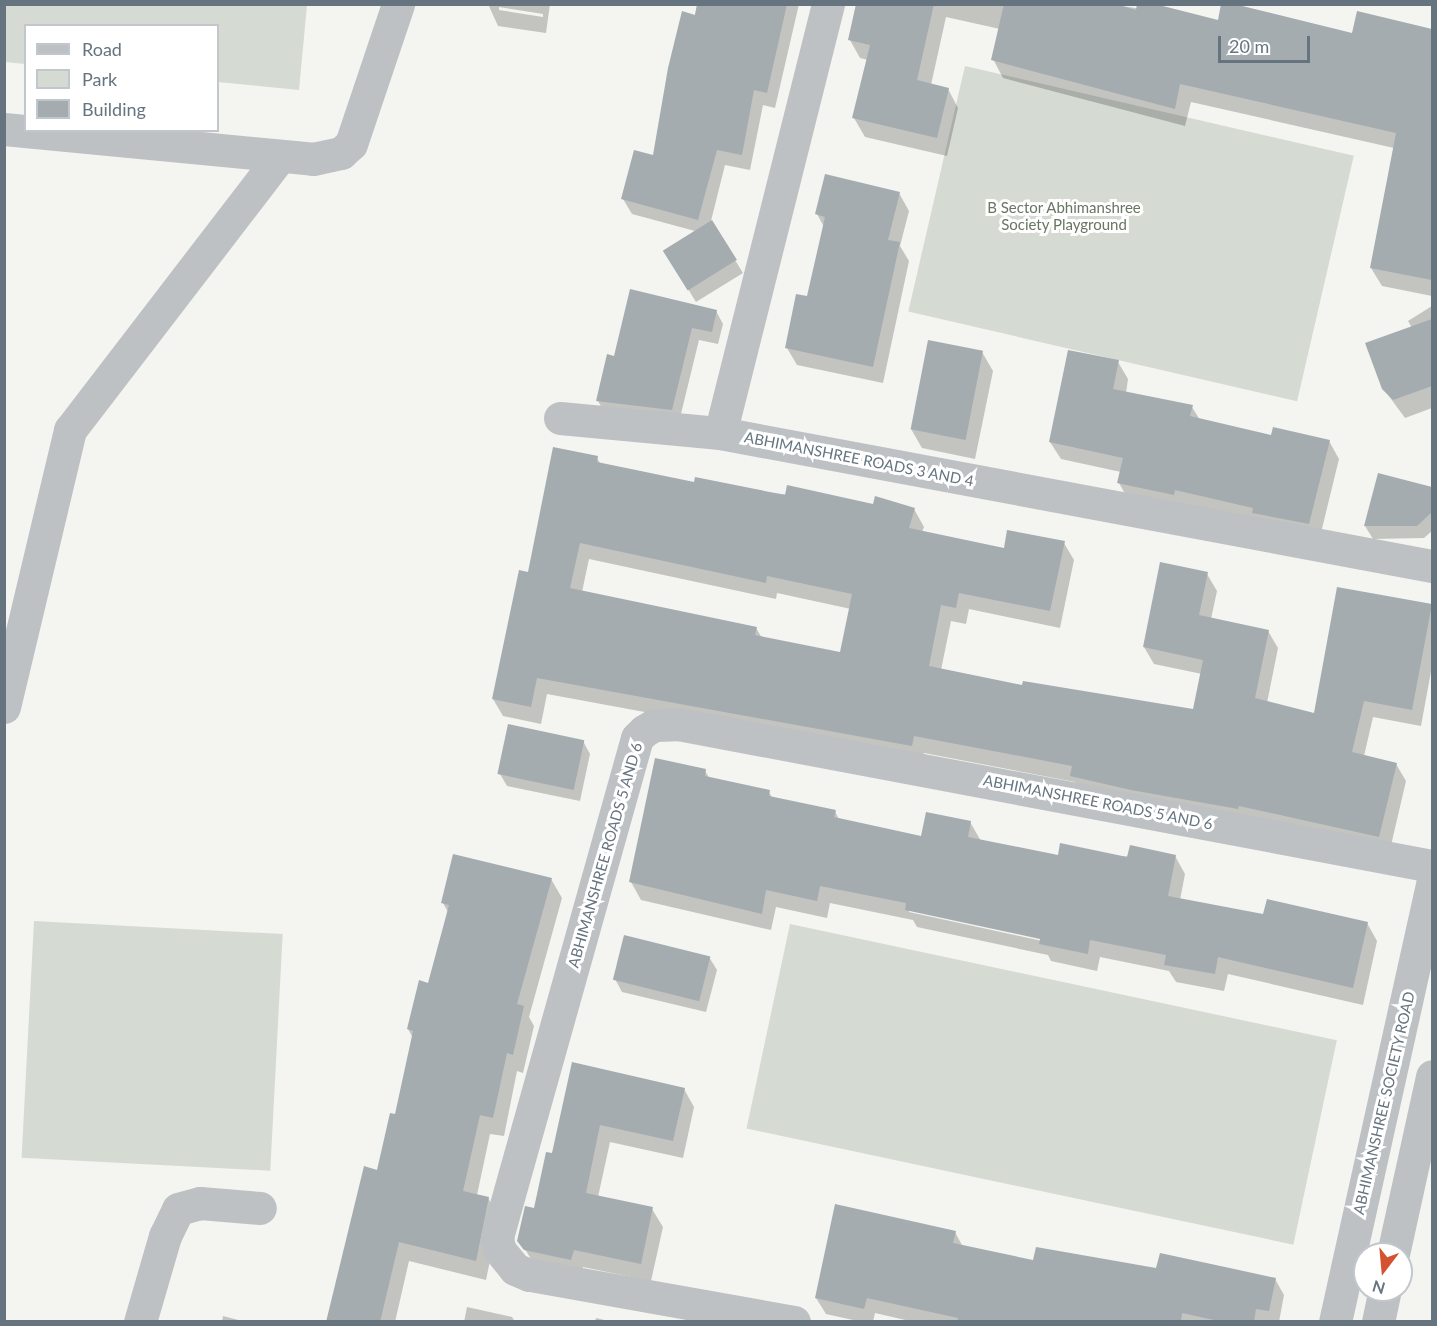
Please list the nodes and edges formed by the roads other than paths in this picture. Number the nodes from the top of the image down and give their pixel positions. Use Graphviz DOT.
graph roads {
  1 [pos="398,4"];
  2 [pos="828,4"];
  3 [pos="4,129"];
  4 [pos="24,131"];
  5 [pos="35,132"];
  6 [pos="280,156"];
  7 [pos="560,418"];
  8 [pos="720,433"];
  9 [pos="1432,566"];
  10 [pos="4,707"];
  11 [pos="1432,866"];
  12 [pos="1432,885"];
  13 [pos="1432,1076"];
  14 [pos="260,1208"];
  15 [pos="1396,1242"];
  16 [pos="1382,1302"];
  17 [pos="140,1322"];
  18 [pos="794,1322"];
  19 [pos="1335,1322"];
  20 [pos="1378,1322"];
  1 -- 6 [label="street"];
  2 -- 8 [label="street"];
  3 -- 4 [label="street"];
  5 -- 6 [label="street"];
  6 -- 10 [label="street"];
  7 -- 8 [label="street, ABHIMANSHREE ROADS 3 AND 4"];
  8 -- 9 [label="street, ABHIMANSHREE ROADS 3 AND 4"];
  11 -- 18 [label="street, ABHIMANSHREE ROADS 5 AND 6"];
  12 -- 19 [label="street, ABHIMANSHREE SOCIETY ROAD"];
  13 -- 15 [label="street"];
  14 -- 17 [label="street"];
  16 -- 20 [label="street"];
}
